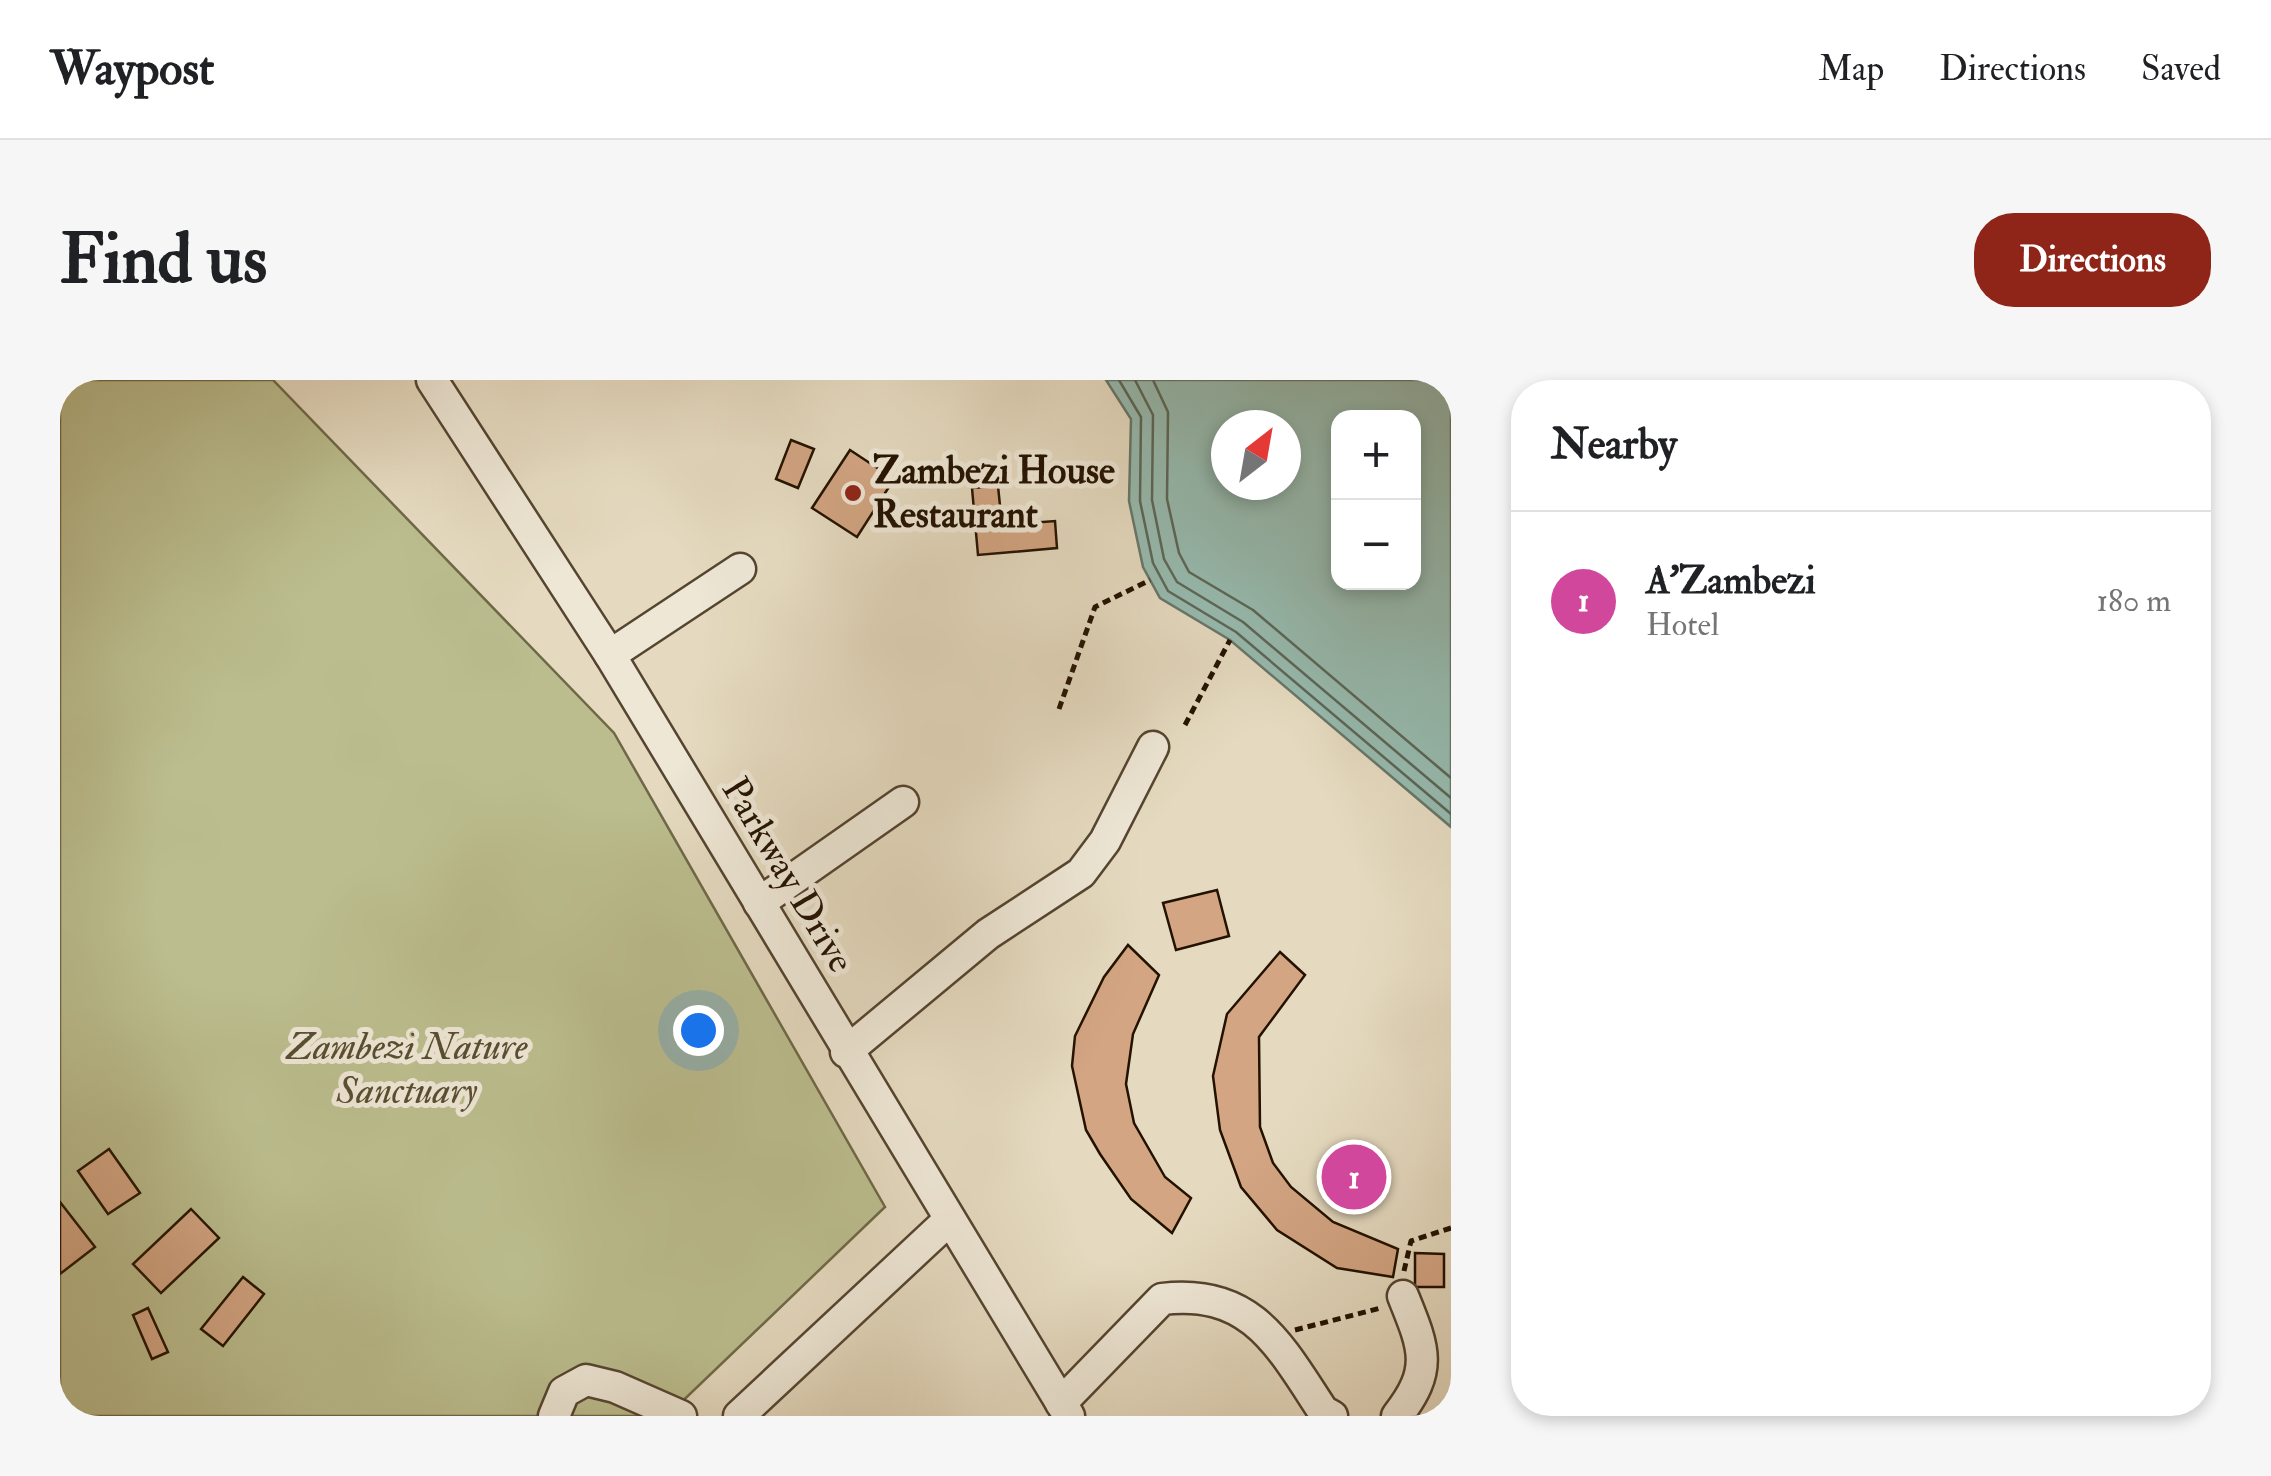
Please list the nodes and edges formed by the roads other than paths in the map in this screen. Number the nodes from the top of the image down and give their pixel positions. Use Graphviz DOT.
graph roads {
  1 [pos="432,380"];
  2 [pos="740,569"];
  3 [pos="610,655"];
  4 [pos="1153,747"];
  5 [pos="903,802"];
  6 [pos="759,903"];
  7 [pos="846,1052"];
  8 [pos="949,1220"];
  9 [pos="1404,1296"];
  10 [pos="1065,1410"];
  11 [pos="554,1416"];
  12 [pos="682,1416"];
  13 [pos="740,1416"];
  14 [pos="1332,1416"];
  15 [pos="1397,1416"];
  1 -- 3 [label="street, Parkway Drive"];
  2 -- 3 [label="street"];
  3 -- 6 [label="street, Parkway Drive"];
  4 -- 7 [label="street"];
  5 -- 6 [label="street"];
  6 -- 7 [label="street, Parkway Drive"];
  7 -- 8 [label="street, Parkway Drive"];
  8 -- 10 [label="street, Parkway Drive"];
  8 -- 13 [label="street"];
  9 -- 15 [label="street"];
  10 -- 14 [label="street"];
  11 -- 12 [label="street"];
}
